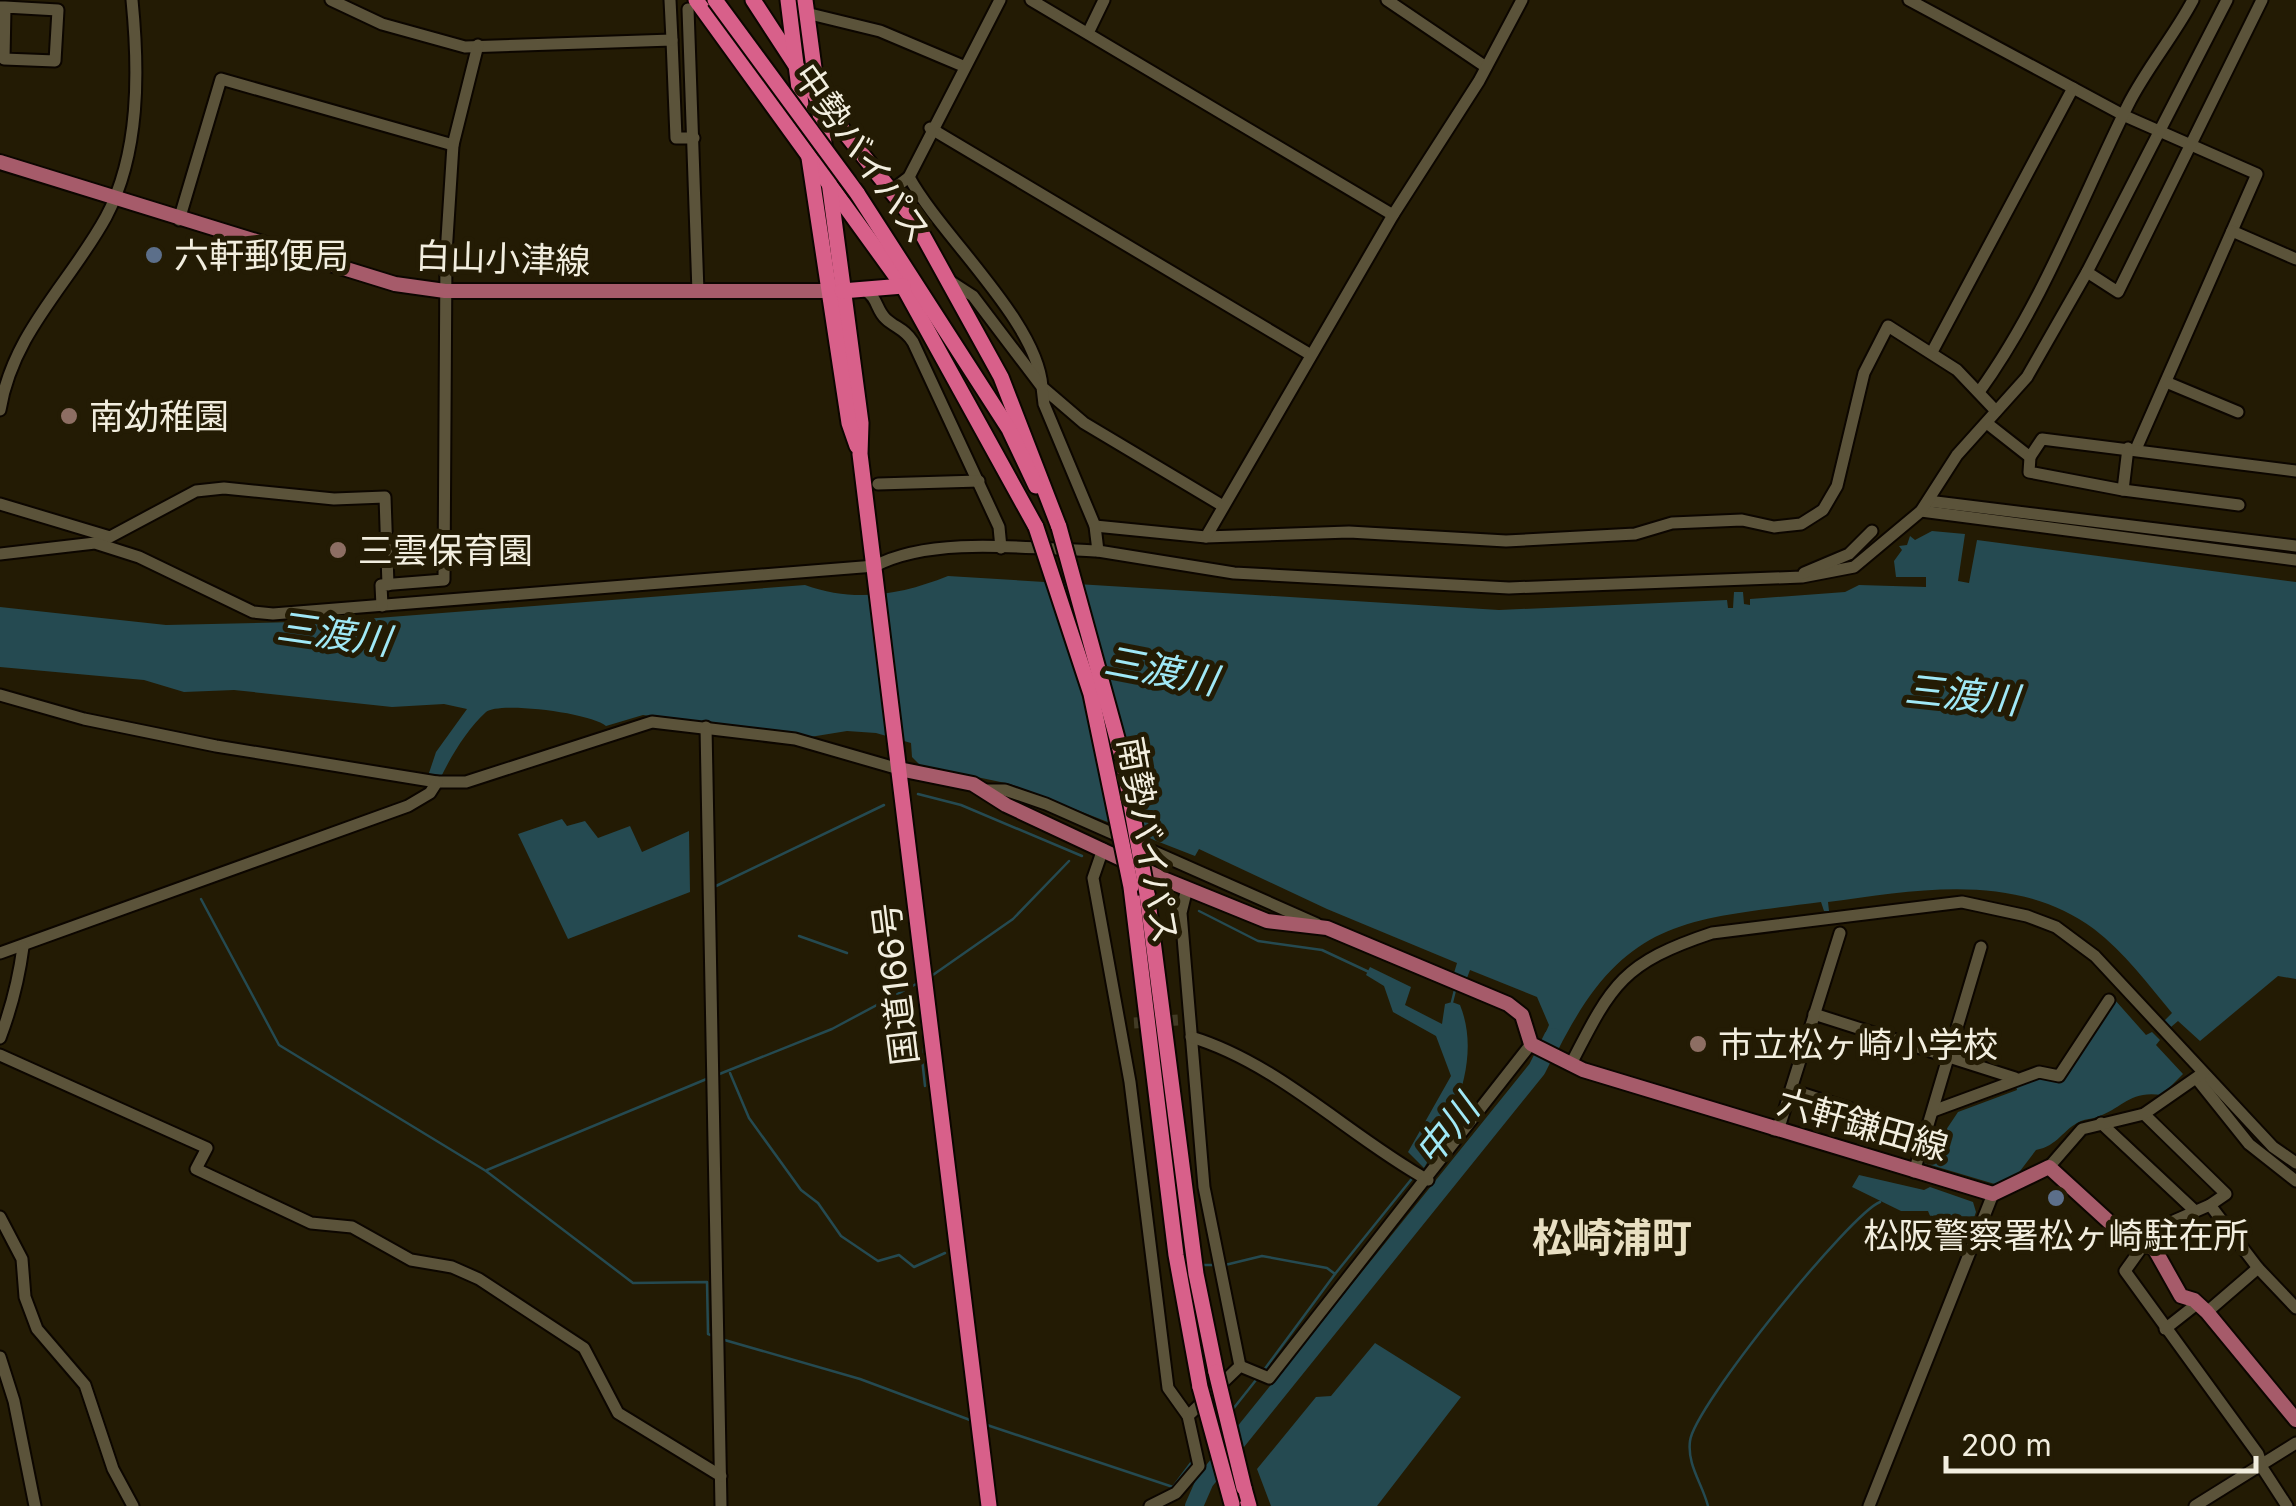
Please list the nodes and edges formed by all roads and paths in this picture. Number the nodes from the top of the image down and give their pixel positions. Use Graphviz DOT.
graph roads {
  1 [pos="132,0"];
  2 [pos="331,0"];
  3 [pos="670,0"];
  4 [pos="716,0"];
  5 [pos="753,0"];
  6 [pos="788,0"];
  7 [pos="1000,0"];
  8 [pos="1030,0"];
  9 [pos="1104,0"];
  10 [pos="1387,0"];
  11 [pos="1522,0"];
  12 [pos="1909,0"];
  13 [pos="2193,0"];
  14 [pos="2227,0"];
  15 [pos="2262,0"];
  16 [pos="692,4"];
  17 [pos="2,7"];
  18 [pos="805,7"];
  19 [pos="1088,33"];
  20 [pos="808,34"];
  21 [pos="672,40"];
  22 [pos="478,46"];
  23 [pos="792,62"];
  24 [pos="964,66"];
  25 [pos="1486,67"];
  26 [pos="2073,88"];
  27 [pos="816,95"];
  28 [pos="2125,116"];
  29 [pos="836,118"];
  30 [pos="930,128"];
  31 [pos="2158,129"];
  32 [pos="694,138"];
  33 [pos="2188,143"];
  34 [pos="453,146"];
  35 [pos="808,152"];
  36 [pos="0,162"];
  37 [pos="909,177"];
  38 [pos="829,183"];
  39 [pos="892,190"];
  40 [pos="115,200"];
  41 [pos="1393,215"];
  42 [pos="179,220"];
  43 [pos="2232,230"];
  44 [pos="2296,259"];
  45 [pos="2087,272"];
  46 [pos="946,278"];
  47 [pos="898,286"];
  48 [pos="834,290"];
  49 [pos="865,290"];
  50 [pos="445,291"];
  51 [pos="698,292"];
  52 [pos="880,310"];
  53 [pos="1932,352"];
  54 [pos="1311,355"];
  55 [pos="2166,382"];
  56 [pos="1042,387"];
  57 [pos="2,391"];
  58 [pos="1980,392"];
  59 [pos="1994,409"];
  60 [pos="0,410"];
  61 [pos="2238,412"];
  62 [pos="1988,424"];
  63 [pos="2132,448"];
  64 [pos="2030,457"];
  65 [pos="2296,471"];
  66 [pos="979,481"];
  67 [pos="878,484"];
  68 [pos="2123,490"];
  69 [pos="0,504"];
  70 [pos="2239,505"];
  71 [pos="1224,506"];
  72 [pos="1924,506"];
  73 [pos="1096,526"];
  74 [pos="1049,527"];
  75 [pos="1872,532"];
  76 [pos="1206,537"];
  77 [pos="2296,546"];
  78 [pos="1001,548"];
  79 [pos="1098,551"];
  80 [pos="0,554"];
  81 [pos="2296,560"];
  82 [pos="1068,562"];
  83 [pos="874,566"];
  84 [pos="1802,576"];
  85 [pos="388,585"];
  86 [pos="382,606"];
  87 [pos="0,695"];
  88 [pos="706,727"];
  89 [pos="899,770"];
  90 [pos="437,782"];
  91 [pos="984,790"];
  92 [pos="1103,849"];
  93 [pos="1187,888"];
  94 [pos="1327,928"];
  95 [pos="1840,932"];
  96 [pos="23,947"];
  97 [pos="1981,947"];
  98 [pos="0,953"];
  99 [pos="2108,1000"];
  100 [pos="1814,1014"];
  101 [pos="1191,1037"];
  102 [pos="0,1038"];
  103 [pos="1531,1044"];
  104 [pos="0,1055"];
  105 [pos="1948,1057"];
  106 [pos="1564,1062"];
  107 [pos="2200,1076"];
  108 [pos="2019,1079"];
  109 [pos="1790,1090"];
  110 [pos="1933,1111"];
  111 [pos="2144,1114"];
  112 [pos="2100,1123"];
  113 [pos="1774,1130"];
  114 [pos="1926,1132"];
  115 [pos="2296,1163"];
  116 [pos="2049,1167"];
  117 [pos="1918,1172"];
  118 [pos="1420,1175"];
  119 [pos="2296,1181"];
  120 [pos="1204,1188"];
  121 [pos="1176,1190"];
  122 [pos="1988,1192"];
  123 [pos="1144,1194"];
  124 [pos="2210,1205"];
  125 [pos="2195,1211"];
  126 [pos="0,1218"];
  127 [pos="2144,1244"];
  128 [pos="2258,1268"];
  129 [pos="2202,1307"];
  130 [pos="2296,1308"];
  131 [pos="2164,1329"];
  132 [pos="0,1357"];
  133 [pos="1240,1366"];
  134 [pos="1188,1416"];
  135 [pos="2296,1420"];
  136 [pos="2296,1443"];
  137 [pos="2262,1463"];
  138 [pos="720,1476"];
  139 [pos="1232,1505"];
  140 [pos="34,1506"];
  141 [pos="133,1506"];
  142 [pos="721,1506"];
  143 [pos="989,1506"];
  144 [pos="1150,1506"];
  145 [pos="1249,1506"];
  146 [pos="1869,1506"];
  147 [pos="2195,1506"];
  148 [pos="2287,1506"];
  1 -- 40 [label="street"];
  2 -- 22 [label="street"];
  3 -- 21 [label="street"];
  4 -- 74 [label="highway, 中勢バイパス, bridge"];
  5 -- 23 [label="highway"];
  6 -- 23 [label="highway"];
  7 -- 24 [label="street"];
  8 -- 19 [label="street"];
  9 -- 19 [label="street"];
  10 -- 25 [label="street"];
  11 -- 25 [label="street"];
  12 -- 26 [label="street"];
  13 -- 28 [label="street"];
  14 -- 31 [label="street"];
  15 -- 33 [label="street"];
  16 -- 32 [label="street"];
  16 -- 35 [label="highway, 南勢バイパス"];
  17 -- 17 [label="street"];
  18 -- 20 [label="highway"];
  18 -- 24 [label="street"];
  19 -- 41 [label="street"];
  20 -- 27 [label="highway"];
  20 -- 29 [label="highway"];
  21 -- 22 [label="street"];
  21 -- 32 [label="street"];
  22 -- 34 [label="street"];
  23 -- 27 [label="highway"];
  23 -- 35 [label="highway"];
  24 -- 30 [label="street"];
  25 -- 41 [label="street"];
  26 -- 28 [label="street"];
  26 -- 53 [label="street"];
  27 -- 29 [label="highway"];
  27 -- 38 [label="highway"];
  28 -- 31 [label="street"];
  28 -- 58 [label="street"];
  29 -- 39 [label="highway"];
  30 -- 37 [label="street"];
  30 -- 54 [label="street"];
  31 -- 33 [label="street"];
  31 -- 45 [label="street"];
  32 -- 51 [label="street"];
  33 -- 43 [label="street"];
  33 -- 45 [label="street"];
  34 -- 42 [label="street"];
  34 -- 50 [label="street"];
  35 -- 38 [label="highway, 南勢バイパス"];
  35 -- 48 [label="highway"];
  36 -- 40 [label="main road, 白山小津線"];
  37 -- 39 [label="street"];
  37 -- 56 [label="street"];
  38 -- 47 [label="highway, 南勢バイパス"];
  38 -- 48 [label="highway"];
  39 -- 46 [label="highway"];
  40 -- 42 [label="main road, 白山小津線"];
  40 -- 57 [label="street"];
  41 -- 54 [label="street"];
  42 -- 50 [label="main road, 白山小津線"];
  43 -- 44 [label="street"];
  43 -- 55 [label="street"];
  45 -- 59 [label="street"];
  46 -- 56 [label="street"];
  46 -- 74 [label="highway"];
  47 -- 49 [label="highway"];
  47 -- 52 [label="street"];
  47 -- 74 [label="highway, 南勢バイパス"];
  48 -- 49 [label="highway"];
  48 -- 51 [label="main road, 白山小津線"];
  48 -- 83 [label="highway, 国道166号"];
  49 -- 52 [label="street"];
  50 -- 51 [label="main road, 白山小津線"];
  50 -- 85 [label="street"];
  52 -- 66 [label="street"];
  53 -- 58 [label="street"];
  53 -- 76 [label="street"];
  54 -- 71 [label="street"];
  55 -- 61 [label="street"];
  55 -- 63 [label="street"];
  56 -- 71 [label="street"];
  56 -- 73 [label="street"];
  57 -- 60 [label="street"];
  58 -- 59 [label="street"];
  59 -- 62 [label="street"];
  62 -- 64 [label="street"];
  62 -- 72 [label="street"];
  63 -- 64 [label="street"];
  63 -- 65 [label="street"];
  63 -- 68 [label="street"];
  64 -- 68 [label="street"];
  66 -- 67 [label="street"];
  66 -- 78 [label="street"];
  68 -- 70 [label="street"];
  69 -- 85 [label="street"];
  71 -- 76 [label="street"];
  72 -- 77 [label="street"];
  72 -- 81 [label="street"];
  72 -- 84 [label="street"];
  73 -- 76 [label="street"];
  73 -- 79 [label="street"];
  74 -- 82 [label="highway, 中勢バイパス, bridge"];
  74 -- 121 [label="highway, 南勢バイパス, bridge"];
  75 -- 84 [label="street"];
  78 -- 79 [label="street"];
  78 -- 83 [label="street"];
  79 -- 84 [label="street"];
  80 -- 86 [label="street"];
  82 -- 121 [label="highway, 南勢バイパス, bridge"];
  83 -- 86 [label="street"];
  83 -- 89 [label="highway, 国道166号"];
  85 -- 86 [label="street"];
  87 -- 90 [label="street"];
  88 -- 89 [label="street"];
  88 -- 90 [label="street"];
  88 -- 138 [label="street"];
  89 -- 91 [label="main road, 六軒鎌田線"];
  89 -- 143 [label="highway, 国道166号"];
  90 -- 96 [label="street"];
  91 -- 92 [label="main road, 六軒鎌田線"];
  91 -- 94 [label="street"];
  92 -- 93 [label="main road, 六軒鎌田線"];
  92 -- 123 [label="street"];
  93 -- 94 [label="main road, 六軒鎌田線"];
  93 -- 101 [label="street"];
  94 -- 103 [label="main road, 六軒鎌田線"];
  95 -- 100 [label="street"];
  96 -- 98 [label="street"];
  96 -- 102 [label="street"];
  97 -- 105 [label="street"];
  99 -- 108 [label="street"];
  100 -- 105 [label="street"];
  100 -- 109 [label="street"];
  101 -- 118 [label="street"];
  101 -- 120 [label="street"];
  103 -- 106 [label="main road, 六軒鎌田線"];
  103 -- 118 [label="street"];
  104 -- 138 [label="street"];
  105 -- 108 [label="street"];
  105 -- 110 [label="street"];
  106 -- 107 [label="street"];
  106 -- 113 [label="main road, 六軒鎌田線"];
  107 -- 111 [label="street"];
  107 -- 115 [label="street"];
  107 -- 119 [label="street"];
  108 -- 110 [label="street"];
  109 -- 113 [label="street"];
  109 -- 114 [label="street"];
  110 -- 114 [label="street"];
  111 -- 112 [label="street"];
  111 -- 124 [label="street"];
  112 -- 116 [label="street"];
  112 -- 125 [label="street"];
  113 -- 117 [label="main road, 六軒鎌田線"];
  114 -- 117 [label="street"];
  116 -- 122 [label="main road"];
  116 -- 127 [label="main road"];
  117 -- 122 [label="main road, 六軒鎌田線"];
  118 -- 133 [label="street"];
  120 -- 121 [label="street"];
  120 -- 133 [label="street"];
  121 -- 123 [label="street"];
  121 -- 139 [label="highway, 南勢バイパス, bridge"];
  121 -- 145 [label="highway, 南勢バイパス, bridge"];
  122 -- 146 [label="street"];
  123 -- 134 [label="street"];
  124 -- 125 [label="street"];
  124 -- 128 [label="street"];
  125 -- 127 [label="street"];
  126 -- 141 [label="street"];
  127 -- 129 [label="main road"];
  127 -- 131 [label="street"];
  128 -- 129 [label="street"];
  128 -- 130 [label="street"];
  129 -- 131 [label="street"];
  129 -- 135 [label="main road"];
  131 -- 137 [label="street"];
  132 -- 140 [label="street"];
  133 -- 134 [label="street"];
  134 -- 144 [label="street"];
  136 -- 137 [label="street"];
  137 -- 147 [label="street"];
  137 -- 148 [label="street"];
  138 -- 142 [label="street"];
}
